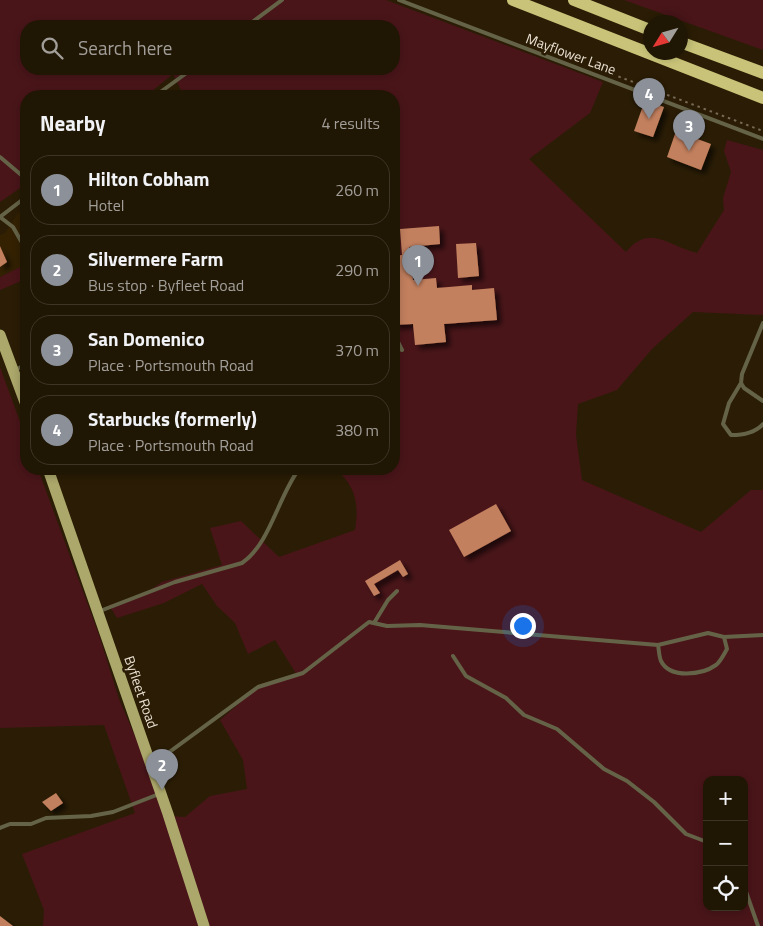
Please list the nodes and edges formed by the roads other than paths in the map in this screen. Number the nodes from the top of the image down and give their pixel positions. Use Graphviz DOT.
graph roads {
  1 [pos="282,0"];
  2 [pos="399,0"];
  3 [pos="513,0"];
  4 [pos="574,0"];
  5 [pos="255,20"];
  6 [pos="643,27"];
  7 [pos="688,45"];
  8 [pos="763,74"];
  9 [pos="184,75"];
  10 [pos="163,90"];
  11 [pos="763,98"];
  12 [pos="763,139"];
  13 [pos="0,156"];
  14 [pos="20,174"];
  15 [pos="20,202"];
  16 [pos="1,217"];
  17 [pos="20,239"];
  18 [pos="763,323"];
  19 [pos="0,335"];
  20 [pos="400,346"];
  21 [pos="402,350"];
  22 [pos="20,368"];
  23 [pos="14,370"];
  24 [pos="741,383"];
  25 [pos="20,388"];
  26 [pos="763,401"];
  27 [pos="763,424"];
  28 [pos="50,475"];
  29 [pos="295,475"];
  30 [pos="397,591"];
  31 [pos="98,612"];
  32 [pos="374,623"];
  33 [pos="763,635"];
  34 [pos="724,637"];
  35 [pos="658,645"];
  36 [pos="453,656"];
  37 [pos="151,765"];
  38 [pos="161,794"];
  39 [pos="0,828"];
  40 [pos="703,840"];
  41 [pos="748,897"];
  42 [pos="204,926"];
  43 [pos="758,926"];
  1 -- 5 [label="lane"];
  2 -- 12 [label="lane, Mayflower Lane"];
  3 -- 11 [label="highway"];
  4 -- 6 [label="highway"];
  7 -- 8 [label="highway"];
  9 -- 10 [label="lane"];
  13 -- 14 [label="lane"];
  15 -- 16 [label="lane"];
  16 -- 17 [label="lane"];
  18 -- 24 [label="lane"];
  19 -- 23 [label="main road"];
  20 -- 21 [label="lane"];
  22 -- 23 [label="lane"];
  23 -- 25 [label="main road"];
  24 -- 26 [label="lane"];
  24 -- 27 [label="lane"];
  28 -- 31 [label="main road, Byfleet Road"];
  29 -- 31 [label="lane"];
  30 -- 32 [label="lane"];
  31 -- 37 [label="main road, Byfleet Road"];
  32 -- 35 [label="lane"];
  32 -- 37 [label="lane"];
  33 -- 34 [label="lane"];
  34 -- 35 [label="lane"];
  34 -- 35 [label="lane"];
  36 -- 40 [label="lane"];
  37 -- 38 [label="main road, Byfleet Road"];
  38 -- 39 [label="lane"];
  38 -- 42 [label="main road, Byfleet Road"];
  41 -- 43 [label="lane"];
}
